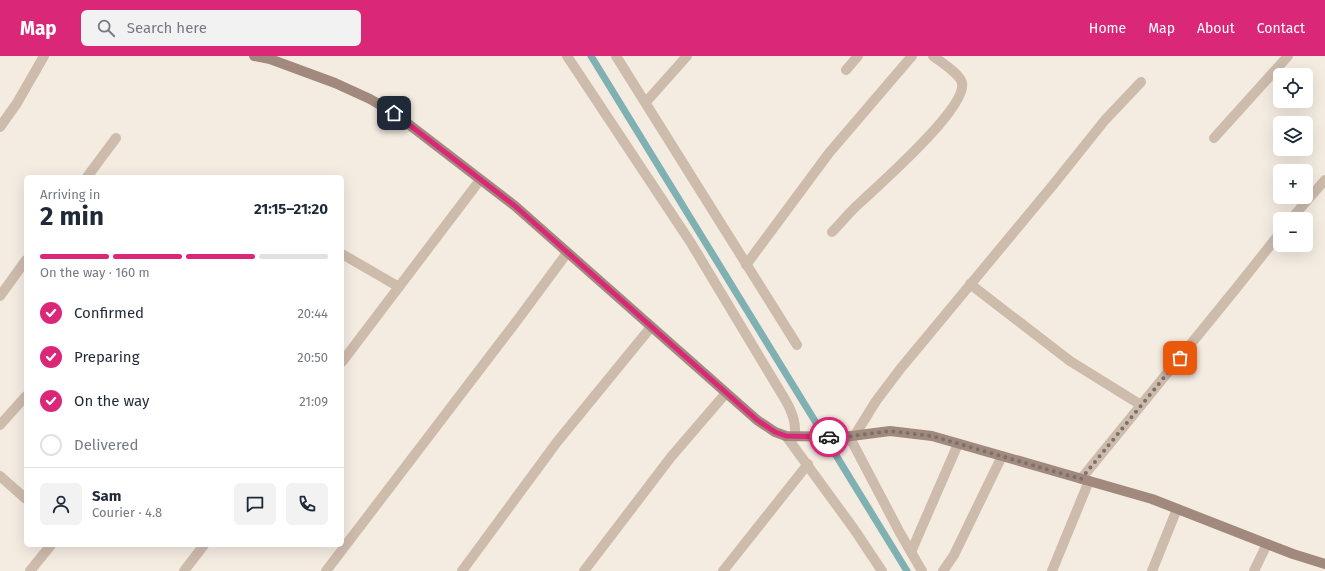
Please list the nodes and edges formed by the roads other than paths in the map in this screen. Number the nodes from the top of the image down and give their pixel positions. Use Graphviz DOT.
graph roads {
  1 [pos="44,56"];
  2 [pos="259,56"];
  3 [pos="567,56"];
  4 [pos="616,56"];
  5 [pos="687,56"];
  6 [pos="858,56"];
  7 [pos="912,56"];
  8 [pos="933,56"];
  9 [pos="1288,56"];
  10 [pos="846,70"];
  11 [pos="1141,82"];
  12 [pos="646,102"];
  13 [pos="0,127"];
  14 [pos="116,138"];
  15 [pos="1214,138"];
  16 [pos="88,175"];
  17 [pos="480,180"];
  18 [pos="1325,180"];
  19 [pos="1297,212"];
  20 [pos="832,232"];
  21 [pos="1273,242"];
  22 [pos="567,253"];
  23 [pos="344,255"];
  24 [pos="24,263"];
  25 [pos="746,265"];
  26 [pos="970,284"];
  27 [pos="398,287"];
  28 [pos="0,296"];
  29 [pos="651,327"];
  30 [pos="797,345"];
  31 [pos="344,359"];
  32 [pos="726,393"];
  33 [pos="24,398"];
  34 [pos="1141,405"];
  35 [pos="0,425"];
  36 [pos="849,436"];
  37 [pos="795,437"];
  38 [pos="958,444"];
  39 [pos="1002,456"];
  40 [pos="808,464"];
  41 [pos="0,476"];
  42 [pos="1085,480"];
  43 [pos="24,497"];
  44 [pos="1177,509"];
  45 [pos="1268,544"];
  46 [pos="49,547"];
  47 [pos="202,547"];
  48 [pos="911,552"];
  49 [pos="1325,564"];
  50 [pos="880,570"];
  51 [pos="30,571"];
  52 [pos="184,571"];
  53 [pos="326,571"];
  54 [pos="462,571"];
  55 [pos="584,571"];
  56 [pos="723,571"];
  57 [pos="922,571"];
  58 [pos="943,571"];
  59 [pos="1052,571"];
  60 [pos="1152,571"];
  61 [pos="1254,571"];
  1 -- 13 [label="street"];
  2 -- 17 [label="street"];
  3 -- 37 [label="street"];
  4 -- 12 [label="street"];
  5 -- 12 [label="street"];
  6 -- 10 [label="street"];
  7 -- 25 [label="street"];
  8 -- 20 [label="street"];
  9 -- 15 [label="street"];
  11 -- 26 [label="street"];
  12 -- 25 [label="street"];
  14 -- 16 [label="street"];
  17 -- 22 [label="street"];
  17 -- 27 [label="street"];
  18 -- 19 [label="street"];
  21 -- 34 [label="street"];
  22 -- 29 [label="street"];
  22 -- 53 [label="street"];
  23 -- 27 [label="street"];
  24 -- 28 [label="street"];
  25 -- 30 [label="street"];
  26 -- 34 [label="street"];
  26 -- 36 [label="street"];
  27 -- 31 [label="street"];
  29 -- 32 [label="street"];
  29 -- 54 [label="street"];
  32 -- 37 [label="street"];
  32 -- 55 [label="street"];
  33 -- 35 [label="street"];
  34 -- 42 [label="street"];
  36 -- 37 [label="street"];
  36 -- 38 [label="street"];
  36 -- 48 [label="street"];
  37 -- 40 [label="street"];
  38 -- 39 [label="street"];
  38 -- 48 [label="street"];
  39 -- 42 [label="street"];
  39 -- 58 [label="street"];
  40 -- 50 [label="street"];
  40 -- 56 [label="street"];
  41 -- 43 [label="street"];
  42 -- 44 [label="street"];
  42 -- 59 [label="street"];
  44 -- 45 [label="street"];
  44 -- 60 [label="street"];
  45 -- 49 [label="street"];
  45 -- 61 [label="street"];
  46 -- 51 [label="street"];
  47 -- 52 [label="street"];
  48 -- 57 [label="street"];
}
